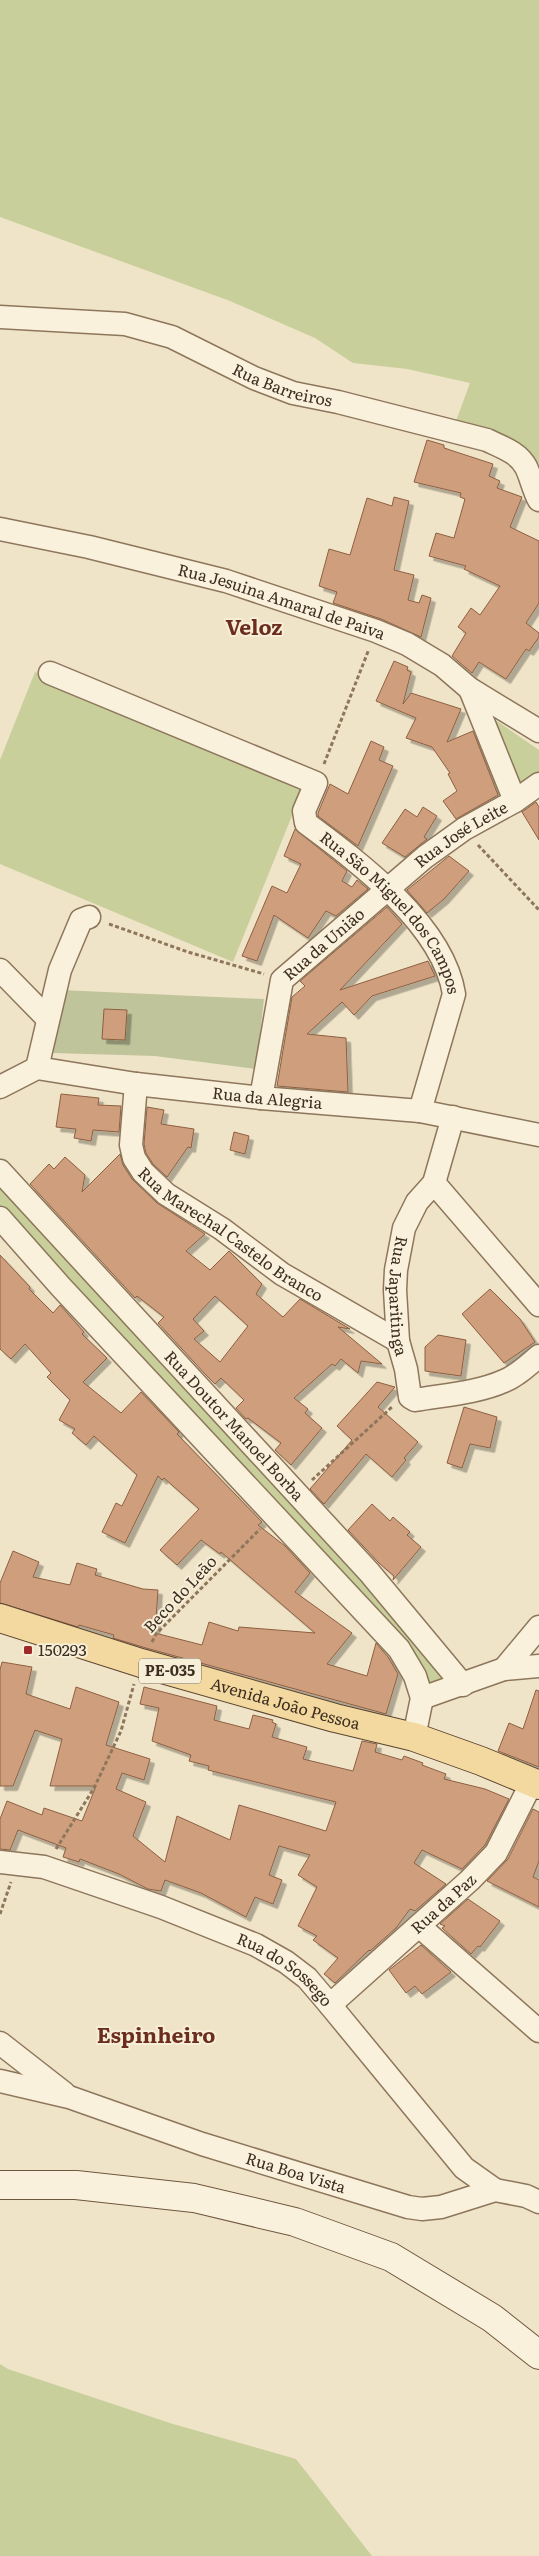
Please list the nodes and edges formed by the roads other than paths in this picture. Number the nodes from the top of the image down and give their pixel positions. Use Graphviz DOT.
graph roads {
  1 [pos="0,317"];
  2 [pos="539,500"];
  3 [pos="0,529"];
  4 [pos="50,673"];
  5 [pos="470,688"];
  6 [pos="539,732"];
  7 [pos="539,784"];
  8 [pos="515,801"];
  9 [pos="387,888"];
  10 [pos="89,917"];
  11 [pos="0,970"];
  12 [pos="47,1018"];
  13 [pos="37,1068"];
  14 [pos="136,1084"];
  15 [pos="0,1087"];
  16 [pos="261,1098"];
  17 [pos="420,1111"];
  18 [pos="453,1117"];
  19 [pos="539,1135"];
  20 [pos="0,1171"];
  21 [pos="434,1183"];
  22 [pos="0,1218"];
  23 [pos="84,1265"];
  24 [pos="61,1287"];
  25 [pos="539,1305"];
  26 [pos="398,1341"];
  27 [pos="163,1348"];
  28 [pos="539,1356"];
  29 [pos="142,1374"];
  30 [pos="243,1436"];
  31 [pos="222,1458"];
  32 [pos="0,1618"];
  33 [pos="539,1627"];
  34 [pos="539,1666"];
  35 [pos="504,1669"];
  36 [pos="463,1685"];
  37 [pos="422,1698"];
  38 [pos="414,1737"];
  39 [pos="535,1784"];
  40 [pos="8,1864"];
  41 [pos="419,1926"];
  42 [pos="330,2005"];
  43 [pos="539,2031"];
  44 [pos="0,2043"];
  45 [pos="0,2081"];
  46 [pos="69,2098"];
  47 [pos="0,2185"];
  48 [pos="495,2190"];
  49 [pos="535,2194"];
  50 [pos="539,2355"];
  1 -- 2 [label="street, Rua Barreiros"];
  3 -- 5 [label="street, Rua Jesuina Amaral de Paiva"];
  4 -- 9 [label="street, Rua São Miguel dos Campos"];
  5 -- 6 [label="street, Rua Jesuina Amaral de Paiva"];
  5 -- 8 [label="street"];
  7 -- 8 [label="street, Rua José Leite"];
  8 -- 9 [label="street, Rua José Leite"];
  9 -- 16 [label="street, Rua da União"];
  9 -- 17 [label="street, Rua São Miguel dos Campos"];
  10 -- 12 [label="street"];
  11 -- 12 [label="street"];
  12 -- 13 [label="street"];
  13 -- 14 [label="street, Rua da Alegria"];
  13 -- 15 [label="street"];
  14 -- 16 [label="street, Rua da Alegria"];
  14 -- 26 [label="street, Rua Marechal Castelo Branco"];
  16 -- 17 [label="street, Rua da Alegria"];
  17 -- 18 [label="street, Rua da Alegria"];
  18 -- 19 [label="street, Rua da Alegria"];
  18 -- 21 [label="street, Rua Japaritinga"];
  20 -- 23 [label="street, Rua Doutor Manoel Borba"];
  21 -- 25 [label="street"];
  21 -- 26 [label="street, Rua Japaritinga"];
  22 -- 24 [label="street, Rua Doutor Manoel Borba"];
  23 -- 24 [label="street"];
  23 -- 27 [label="street, Rua Doutor Manoel Borba"];
  24 -- 29 [label="street, Rua Doutor Manoel Borba"];
  26 -- 28 [label="street, Rua Japaritinga"];
  27 -- 29 [label="street"];
  27 -- 30 [label="street, Rua Doutor Manoel Borba"];
  29 -- 31 [label="street, Rua Doutor Manoel Borba"];
  30 -- 31 [label="street"];
  30 -- 36 [label="street, Rua Doutor Manoel Borba"];
  31 -- 37 [label="street, Rua Doutor Manoel Borba"];
  32 -- 38 [label="main road, Avenida João Pessoa / PE-035"];
  33 -- 35 [label="street"];
  34 -- 35 [label="street"];
  35 -- 36 [label="street"];
  36 -- 37 [label="street"];
  37 -- 38 [label="street"];
  38 -- 39 [label="main road, Avenida João Pessoa / PE-035"];
  39 -- 41 [label="street, Rua da Paz"];
  40 -- 42 [label="street, Rua do Sossego"];
  41 -- 42 [label="street, Rua da Paz"];
  41 -- 43 [label="street"];
  42 -- 48 [label="street, Rua do Sossego"];
  44 -- 46 [label="street"];
  45 -- 46 [label="street"];
  46 -- 48 [label="street, Rua Boa Vista"];
  47 -- 50 [label="street"];
  48 -- 49 [label="street, Rua Boa Vista"];
}
